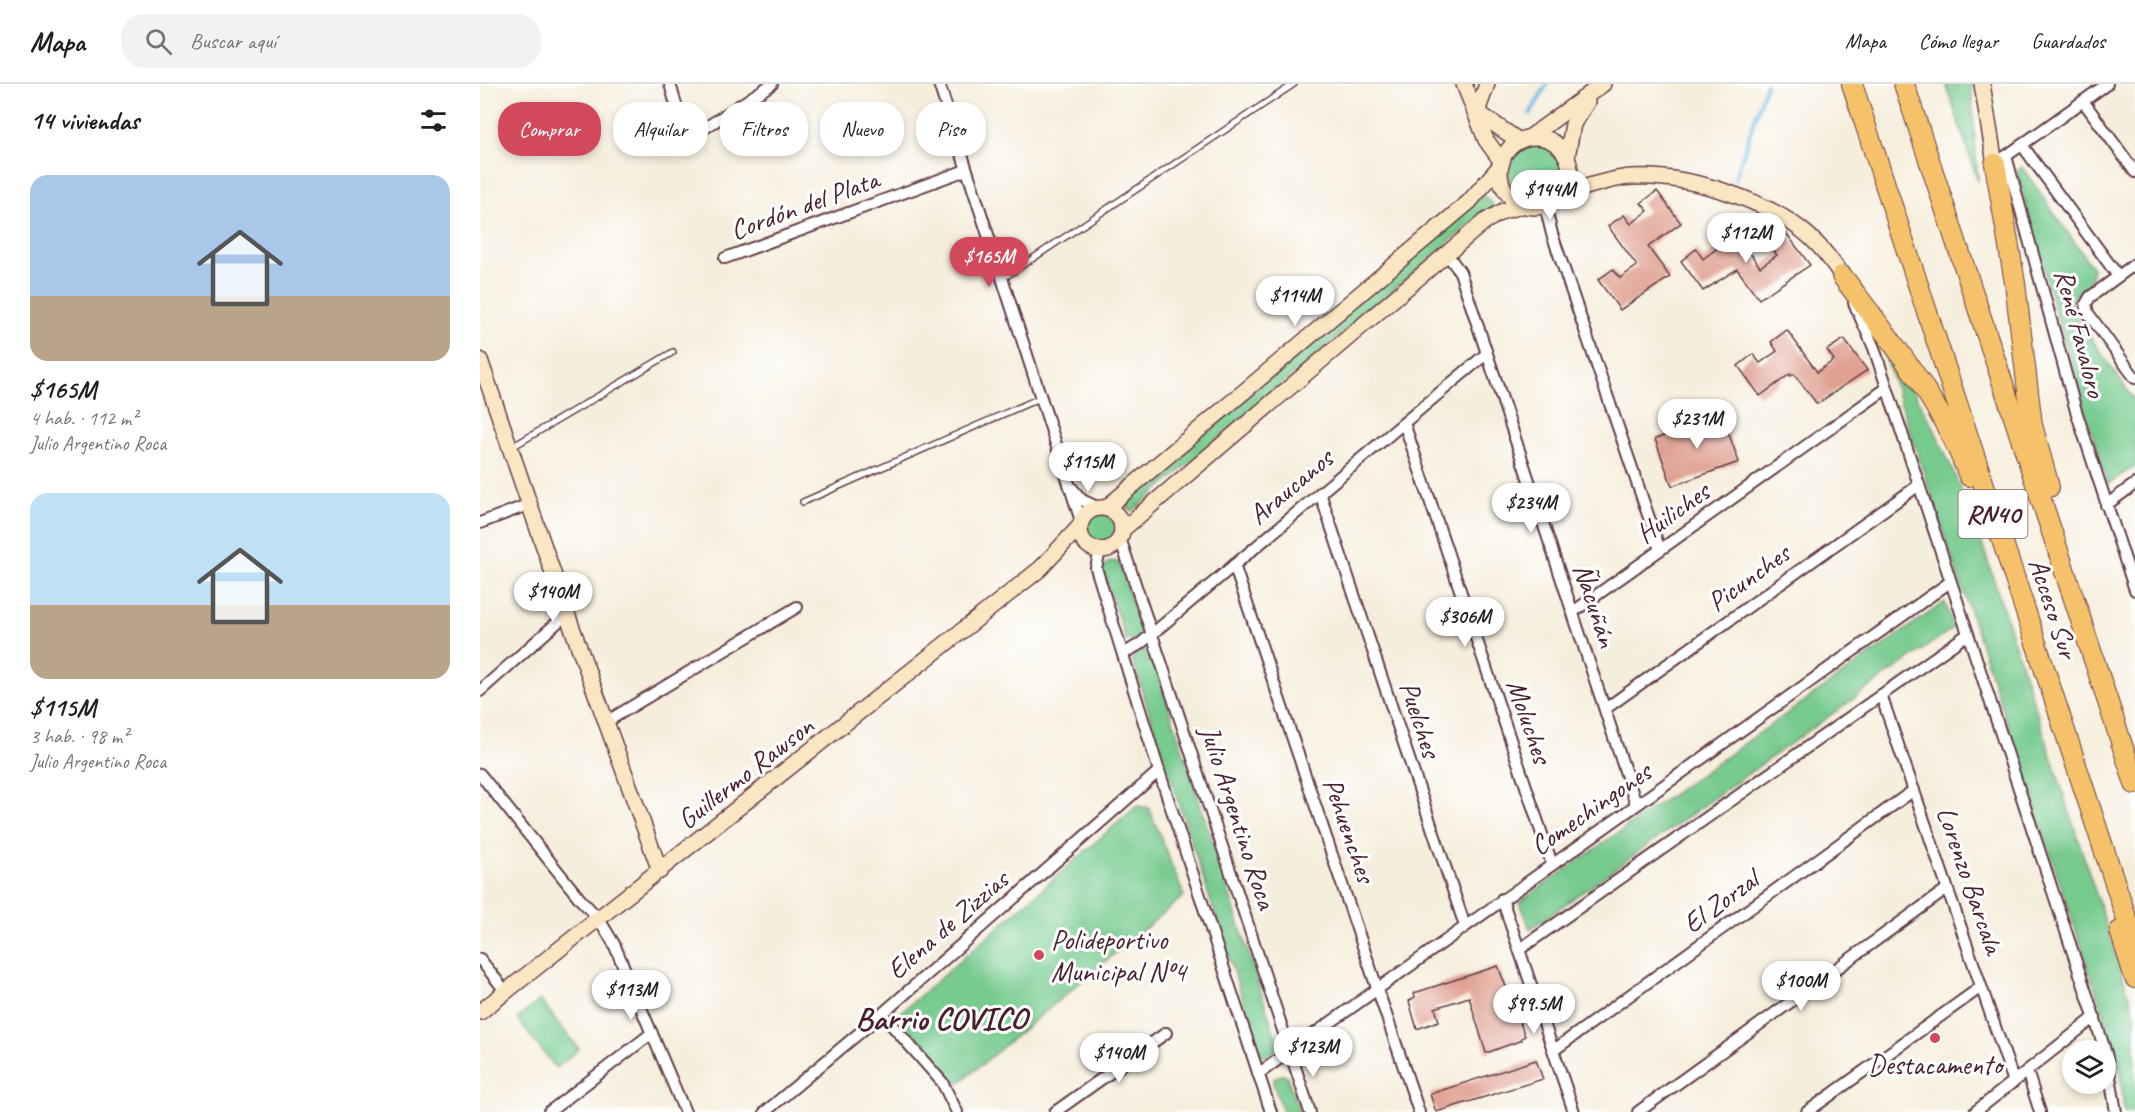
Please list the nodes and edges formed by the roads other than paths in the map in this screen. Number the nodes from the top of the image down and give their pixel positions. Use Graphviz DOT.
graph roads {
  1 [pos="670,84"];
  2 [pos="772,84"];
  3 [pos="939,84"];
  4 [pos="1294,84"];
  5 [pos="1464,84"];
  6 [pos="1487,84"];
  7 [pos="1852,84"];
  8 [pos="1904,84"];
  9 [pos="1982,84"];
  10 [pos="2102,85"];
  11 [pos="1599,88"];
  12 [pos="2084,100"];
  13 [pos="1477,112"];
  14 [pos="1525,139"];
  15 [pos="2022,145"];
  16 [pos="1567,157"];
  17 [pos="2000,160"];
  18 [pos="1502,163"];
  19 [pos="966,170"];
  20 [pos="2135,172"];
  21 [pos="1561,194"];
  22 [pos="1525,205"];
  23 [pos="1545,205"];
  24 [pos="1447,254"];
  25 [pos="726,258"];
  26 [pos="2135,264"];
  27 [pos="1842,276"];
  28 [pos="2118,276"];
  29 [pos="1001,280"];
  30 [pos="674,352"];
  31 [pos="1486,354"];
  32 [pos="480,362"];
  33 [pos="2135,378"];
  34 [pos="1887,388"];
  35 [pos="1040,398"];
  36 [pos="1404,423"];
  37 [pos="511,448"];
  38 [pos="1067,483"];
  39 [pos="2135,484"];
  40 [pos="1919,485"];
  41 [pos="1320,492"];
  42 [pos="803,502"];
  43 [pos="530,504"];
  44 [pos="2106,505"];
  45 [pos="1102,508"];
  46 [pos="480,523"];
  47 [pos="1080,524"];
  48 [pos="1121,534"];
  49 [pos="1085,543"];
  50 [pos="1100,550"];
  51 [pos="1660,550"];
  52 [pos="1234,565"];
  53 [pos="1040,569"];
  54 [pos="1950,582"];
  55 [pos="2135,590"];
  56 [pos="797,607"];
  57 [pos="1573,612"];
  58 [pos="567,614"];
  59 [pos="1153,632"];
  60 [pos="1968,634"];
  61 [pos="1123,654"];
  62 [pos="480,692"];
  63 [pos="1881,695"];
  64 [pos="1605,709"];
  65 [pos="606,722"];
  66 [pos="2116,727"];
  67 [pos="1159,771"];
  68 [pos="480,774"];
  69 [pos="2135,784"];
  70 [pos="1914,790"];
  71 [pos="1636,804"];
  72 [pos="1552,864"];
  73 [pos="660,871"];
  74 [pos="1947,889"];
  75 [pos="1502,899"];
  76 [pos="598,919"];
  77 [pos="1465,926"];
  78 [pos="2135,944"];
  79 [pos="1521,949"];
  80 [pos="480,959"];
  81 [pos="2135,978"];
  82 [pos="1981,987"];
  83 [pos="1378,988"];
  84 [pos="506,992"];
  85 [pos="480,1012"];
  86 [pos="882,1014"];
  87 [pos="2096,1017"];
  88 [pos="652,1032"];
  89 [pos="1167,1033"];
  90 [pos="2103,1040"];
  91 [pos="1554,1050"];
  92 [pos="1290,1052"];
  93 [pos="2027,1071"];
  94 [pos="1258,1074"];
  95 [pos="2014,1082"];
  96 [pos="2114,1094"];
  97 [pos="549,1112"];
  98 [pos="686,1112"];
  99 [pos="765,1112"];
  100 [pos="957,1112"];
  101 [pos="1055,1112"];
  102 [pos="1271,1112"];
  103 [pos="1310,1112"];
  104 [pos="1419,1112"];
  105 [pos="1574,1112"];
  106 [pos="1638,1112"];
  107 [pos="1808,1112"];
  108 [pos="1975,1112"];
  109 [pos="2040,1112"];
  110 [pos="2116,1112"];
  1 -- 2 [label="street"];
  3 -- 19 [label="street"];
  4 -- 29 [label="lane"];
  5 -- 13 [label="main road"];
  6 -- 13 [label="main road"];
  7 -- 78 [label="highway, Acceso Sur / RN40"];
  8 -- 66 [label="highway, Acceso Sur / RN40"];
  9 -- 17 [label="main road, René Favaloro"];
  10 -- 12 [label="street"];
  11 -- 14 [label="main road"];
  11 -- 16 [label="main road"];
  12 -- 15 [label="street"];
  12 -- 20 [label="street"];
  13 -- 14 [label="main road"];
  13 -- 18 [label="main road"];
  14 -- 16 [label="main road"];
  14 -- 18 [label="main road"];
  15 -- 17 [label="street"];
  15 -- 28 [label="street"];
  16 -- 21 [label="main road"];
  17 -- 44 [label="street, René Favaloro"];
  17 -- 66 [label="highway"];
  18 -- 22 [label="main road"];
  18 -- 45 [label="main road"];
  19 -- 25 [label="street, Cordón del Plata"];
  19 -- 29 [label="street"];
  21 -- 23 [label="main road"];
  21 -- 27 [label="main road"];
  22 -- 23 [label="main road"];
  22 -- 24 [label="main road"];
  23 -- 51 [label="street"];
  24 -- 31 [label="street, Ñacuñán"];
  24 -- 48 [label="main road"];
  26 -- 28 [label="street"];
  27 -- 34 [label="street"];
  27 -- 81 [label="highway"];
  28 -- 33 [label="street"];
  29 -- 35 [label="street"];
  30 -- 37 [label="lane"];
  31 -- 36 [label="street, Araucanos"];
  31 -- 57 [label="street, Ñacuñán"];
  32 -- 37 [label="main road"];
  34 -- 40 [label="street"];
  34 -- 51 [label="street, Huiliches"];
  35 -- 38 [label="street"];
  35 -- 42 [label="lane"];
  36 -- 41 [label="street, Araucanos"];
  36 -- 72 [label="street, Moluches"];
  37 -- 43 [label="main road"];
  38 -- 45 [label="street"];
  38 -- 47 [label="street"];
  39 -- 44 [label="street"];
  40 -- 54 [label="street"];
  40 -- 64 [label="street, Picunches"];
  41 -- 52 [label="street, Araucanos"];
  41 -- 77 [label="street, Puelches"];
  43 -- 46 [label="street"];
  43 -- 58 [label="main road"];
  44 -- 55 [label="street, René Favaloro"];
  45 -- 47 [label="main road"];
  45 -- 48 [label="main road"];
  47 -- 49 [label="main road"];
  47 -- 53 [label="main road, Guillermo Rawson"];
  48 -- 50 [label="main road"];
  48 -- 59 [label="street, Julio Argentino Roca"];
  49 -- 50 [label="main road"];
  49 -- 53 [label="main road, Guillermo Rawson"];
  50 -- 61 [label="street"];
  51 -- 57 [label="street, Huiliches"];
  52 -- 59 [label="street, Araucanos"];
  52 -- 83 [label="street, Pehuenches"];
  53 -- 73 [label="main road, Guillermo Rawson"];
  54 -- 60 [label="street"];
  54 -- 71 [label="street, Comechingones"];
  56 -- 65 [label="street"];
  57 -- 64 [label="street, Ñacuñán"];
  58 -- 62 [label="street"];
  58 -- 65 [label="main road"];
  59 -- 61 [label="street, Araucanos"];
  59 -- 92 [label="street, Julio Argentino Roca"];
  60 -- 63 [label="street"];
  60 -- 87 [label="street"];
  61 -- 67 [label="street"];
  63 -- 70 [label="street, Lorenzo Barcala"];
  63 -- 79 [label="street"];
  64 -- 71 [label="street, Ñacuñán"];
  65 -- 73 [label="main road"];
  66 -- 69 [label="highway, Acceso Sur / RN40"];
  67 -- 86 [label="street, Elena de Zizzias"];
  67 -- 94 [label="street"];
  68 -- 76 [label="street"];
  70 -- 74 [label="street, Lorenzo Barcala"];
  70 -- 91 [label="street, El Zorzal"];
  71 -- 72 [label="street, Comechingones"];
  72 -- 75 [label="street, Comechingones"];
  73 -- 76 [label="main road, Guillermo Rawson"];
  74 -- 82 [label="street, Lorenzo Barcala"];
  74 -- 106 [label="street"];
  75 -- 77 [label="street, Comechingones"];
  75 -- 79 [label="street"];
  76 -- 84 [label="main road, Guillermo Rawson"];
  76 -- 88 [label="street"];
  77 -- 83 [label="street, Comechingones"];
  79 -- 91 [label="street"];
  80 -- 84 [label="street"];
  82 -- 95 [label="street, Lorenzo Barcala"];
  82 -- 107 [label="street"];
  83 -- 92 [label="street, Comechingones"];
  83 -- 104 [label="street, Pehuenches"];
  84 -- 85 [label="main road, Guillermo Rawson"];
  86 -- 99 [label="street, Elena de Zizzias"];
  86 -- 100 [label="street"];
  87 -- 90 [label="street"];
  87 -- 93 [label="street"];
  88 -- 97 [label="street"];
  88 -- 98 [label="street"];
  89 -- 101 [label="street"];
  91 -- 105 [label="street"];
  92 -- 94 [label="street, Comechingones"];
  92 -- 103 [label="street, Julio Argentino Roca"];
  93 -- 95 [label="street"];
  93 -- 109 [label="street"];
  94 -- 102 [label="street"];
  95 -- 108 [label="street"];
  96 -- 110 [label="street"];
}
